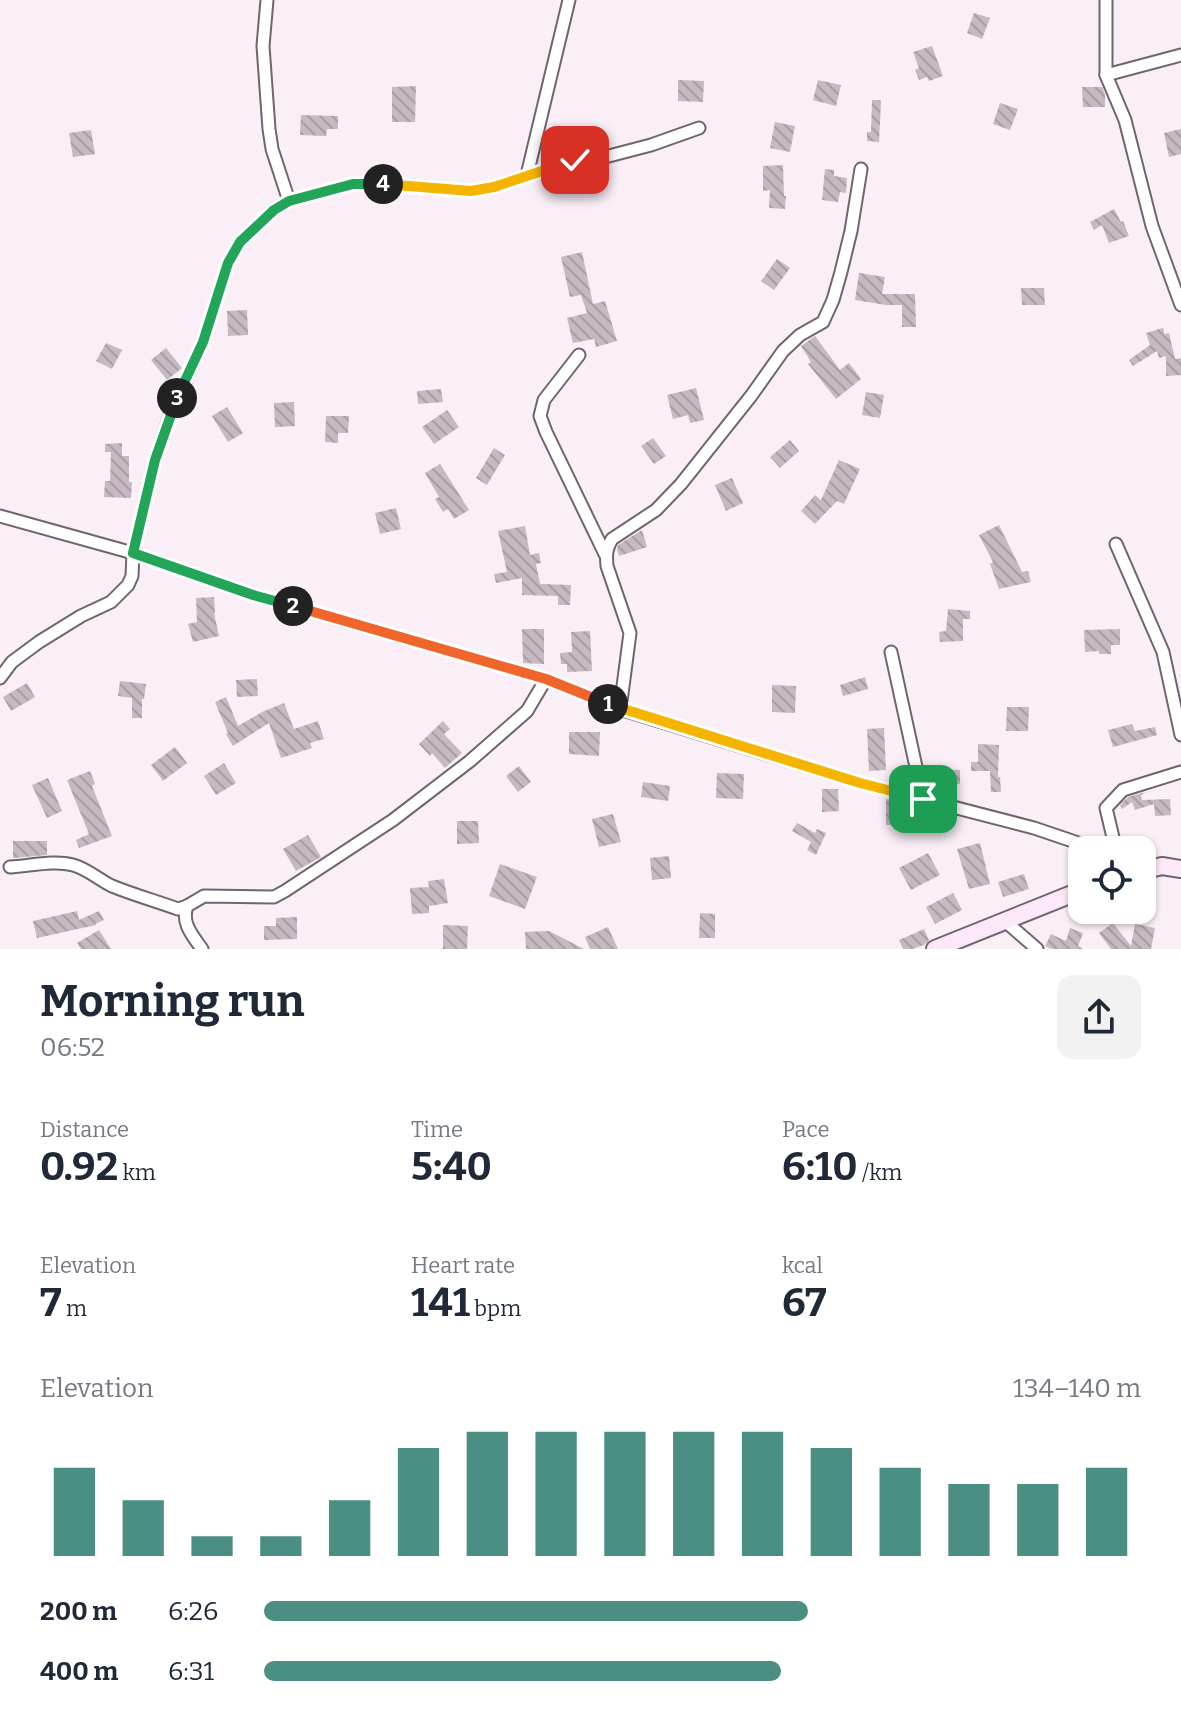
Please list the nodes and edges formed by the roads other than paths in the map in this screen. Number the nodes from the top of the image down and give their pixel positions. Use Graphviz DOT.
graph roads {
  1 [pos="267,0"];
  2 [pos="569,0"];
  3 [pos="1106,0"];
  4 [pos="1181,55"];
  5 [pos="1106,75"];
  6 [pos="699,128"];
  7 [pos="861,169"];
  8 [pos="527,175"];
  9 [pos="289,201"];
  10 [pos="1181,305"];
  11 [pos="579,355"];
  12 [pos="0,516"];
  13 [pos="1116,544"];
  14 [pos="133,553"];
  15 [pos="606,555"];
  16 [pos="891,652"];
  17 [pos="0,678"];
  18 [pos="546,679"];
  19 [pos="620,709"];
  20 [pos="1181,735"];
  21 [pos="1181,772"];
  22 [pos="923,799"];
  23 [pos="1113,836"];
  24 [pos="1068,840"];
  25 [pos="1156,864"];
  26 [pos="1162,866"];
  27 [pos="10,867"];
  28 [pos="1156,868"];
  29 [pos="1181,869"];
  30 [pos="1068,896"];
  31 [pos="187,906"];
  32 [pos="1005,921"];
  33 [pos="202,949"];
  34 [pos="935,949"];
  35 [pos="1037,949"];
  1 -- 9 [label="street"];
  2 -- 8 [label="street"];
  3 -- 5 [label="street"];
  4 -- 5 [label="street"];
  5 -- 10 [label="street"];
  6 -- 8 [label="street"];
  7 -- 15 [label="street"];
  8 -- 9 [label="street"];
  9 -- 14 [label="street"];
  11 -- 15 [label="street"];
  12 -- 14 [label="street"];
  13 -- 20 [label="street"];
  14 -- 17 [label="street"];
  14 -- 18 [label="street"];
  15 -- 19 [label="street"];
  16 -- 22 [label="street"];
  18 -- 19 [label="street"];
  18 -- 31 [label="street"];
  19 -- 22 [label="street"];
  21 -- 23 [label="street"];
  22 -- 24 [label="street"];
  25 -- 26 [label="street"];
  26 -- 28 [label="main road"];
  26 -- 29 [label="main road"];
  27 -- 31 [label="street"];
  30 -- 32 [label="main road"];
  31 -- 33 [label="street"];
  32 -- 34 [label="main road"];
  32 -- 35 [label="street"];
}
